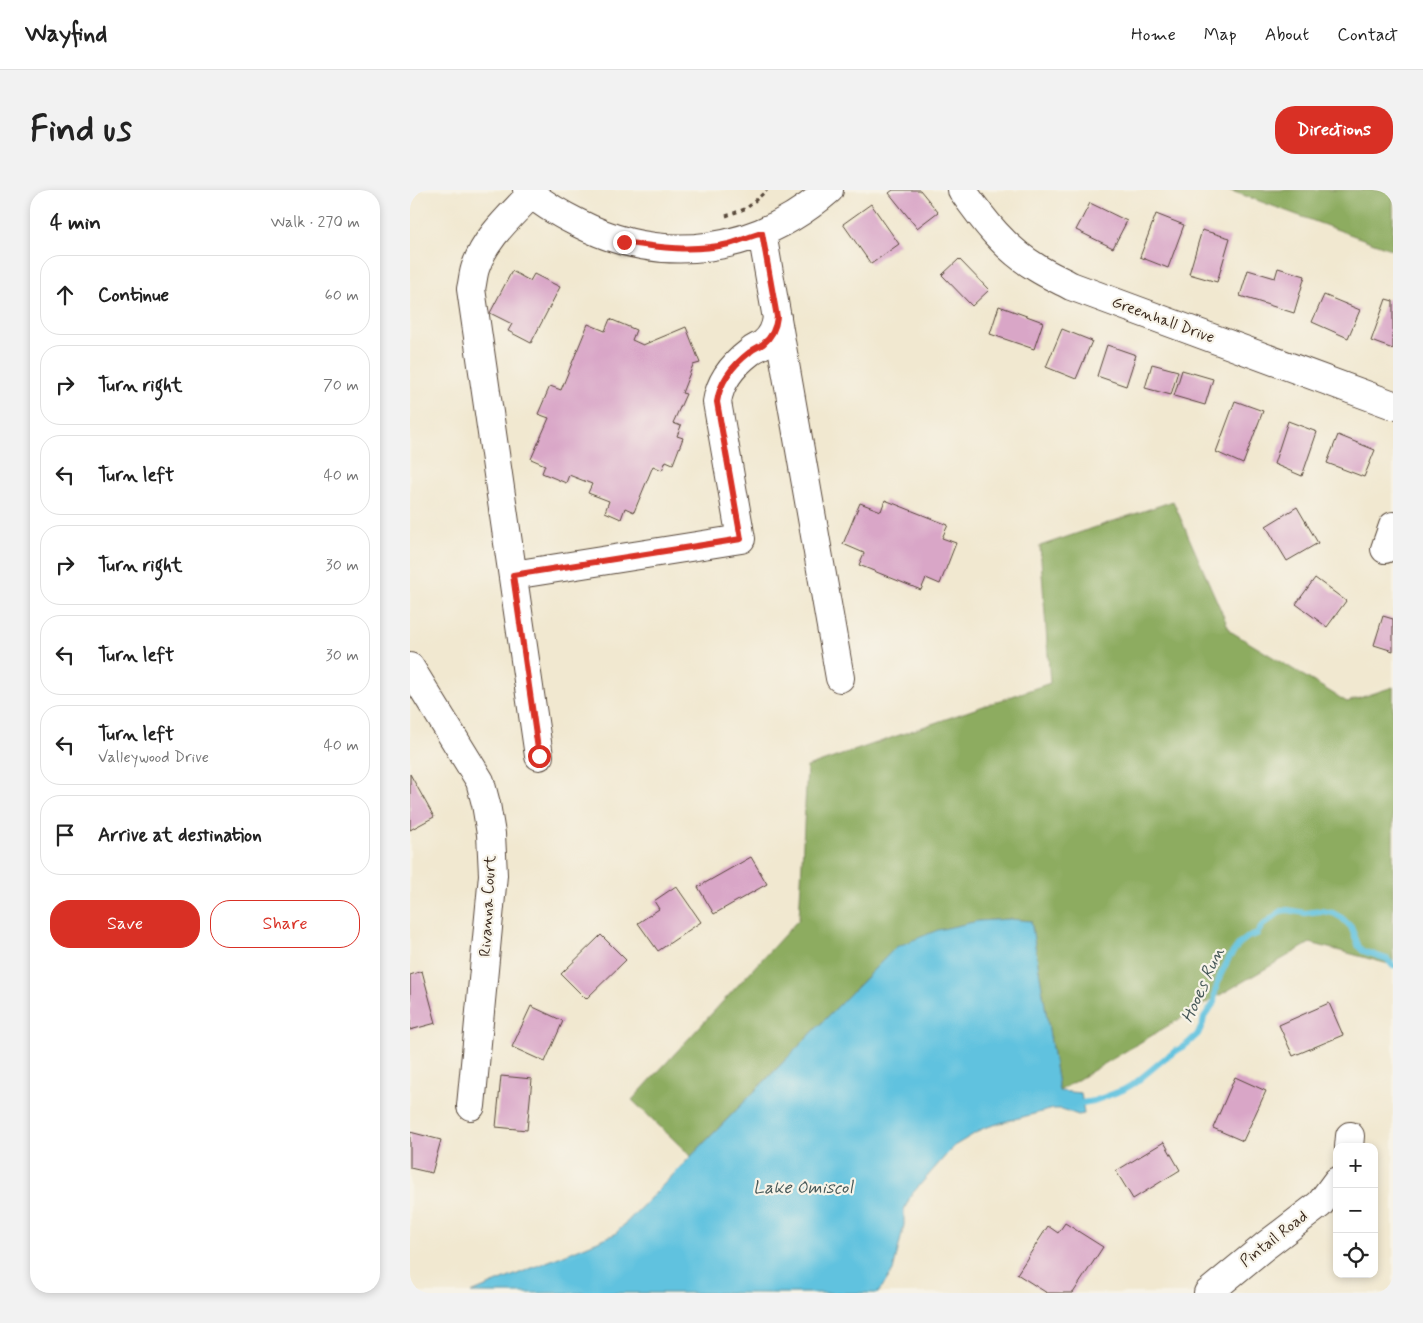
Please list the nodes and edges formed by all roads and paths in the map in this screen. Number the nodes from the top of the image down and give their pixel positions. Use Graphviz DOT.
graph roads {
  1 [pos="767,190"];
  2 [pos="829,190"];
  3 [pos="962,190"];
  4 [pos="529,192"];
  5 [pos="721,218"];
  6 [pos="762,233"];
  7 [pos="777,317"];
  8 [pos="1393,405"];
  9 [pos="513,575"];
  10 [pos="410,667"];
  11 [pos="840,678"];
  12 [pos="539,756"];
  13 [pos="471,1106"];
  14 [pos="1333,1186"];
  15 [pos="1208,1293"];
  1 -- 5 [label="path"];
  2 -- 6 [label="street"];
  3 -- 8 [label="street, Greenhall Drive"];
  4 -- 6 [label="street"];
  4 -- 9 [label="street"];
  6 -- 7 [label="street"];
  7 -- 9 [label="street"];
  7 -- 11 [label="street"];
  9 -- 12 [label="street"];
  10 -- 13 [label="street, Rivanna Court"];
  14 -- 15 [label="street, Pintail Road"];
}
